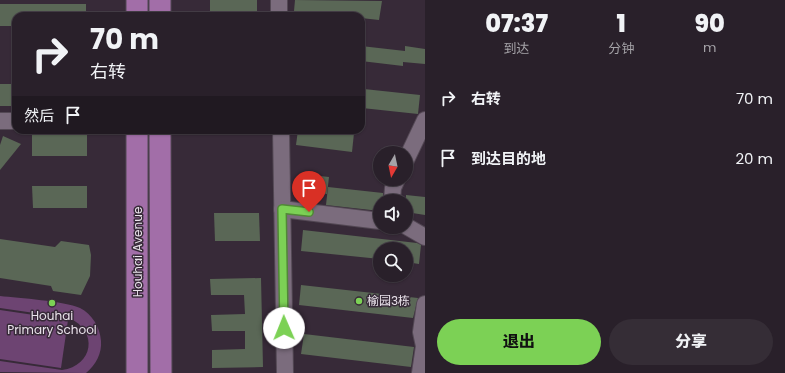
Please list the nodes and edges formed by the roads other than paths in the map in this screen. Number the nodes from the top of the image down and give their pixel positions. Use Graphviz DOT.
graph roads {
  1 [pos="136,0"];
  2 [pos="160,0"];
  3 [pos="278,0"];
  4 [pos="137,12"];
  5 [pos="160,12"];
  6 [pos="279,12"];
  7 [pos="425,120"];
  8 [pos="0,121"];
  9 [pos="12,121"];
  10 [pos="137,134"];
  11 [pos="160,134"];
  12 [pos="281,134"];
  13 [pos="413,146"];
  14 [pos="282,209"];
  15 [pos="373,220"];
  16 [pos="413,230"];
  17 [pos="425,237"];
  18 [pos="425,304"];
  19 [pos="137,373"];
  20 [pos="161,373"];
  21 [pos="285,373"];
  22 [pos="420,373"];
  1 -- 4 [label="main road"];
  2 -- 5 [label="main road"];
  3 -- 6 [label="street"];
  7 -- 13 [label="street"];
  8 -- 9 [label="street"];
  10 -- 19 [label="main road, Houhai Avenue"];
  11 -- 20 [label="main road, Houhai Avenue"];
  12 -- 14 [label="street"];
  14 -- 15 [label="street"];
  14 -- 21 [label="street"];
  16 -- 17 [label="street"];
  18 -- 22 [label="street"];
}
